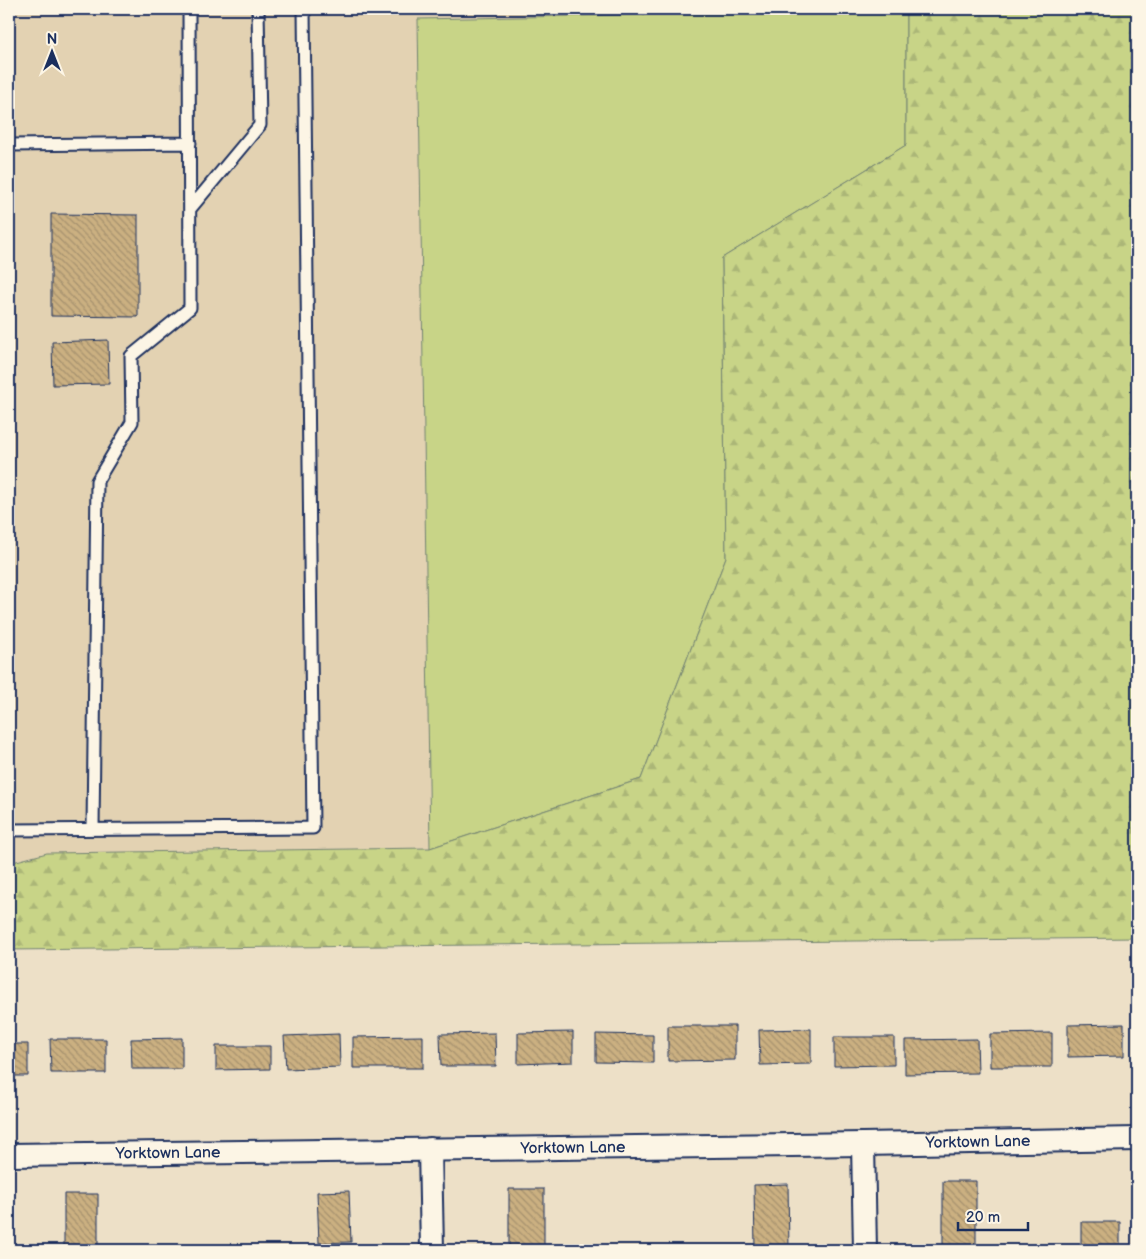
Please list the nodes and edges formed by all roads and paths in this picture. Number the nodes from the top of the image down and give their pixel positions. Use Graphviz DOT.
graph roads {
  1 [pos="189,9"];
  2 [pos="258,9"];
  3 [pos="304,9"];
  4 [pos="190,143"];
  5 [pos="9,146"];
  6 [pos="190,209"];
  7 [pos="93,829"];
  8 [pos="9,830"];
  9 [pos="1137,1138"];
  10 [pos="863,1144"];
  11 [pos="430,1149"];
  12 [pos="9,1155"];
  13 [pos="432,1250"];
  14 [pos="864,1250"];
  1 -- 4 [label="lane"];
  2 -- 6 [label="lane"];
  3 -- 7 [label="lane"];
  4 -- 5 [label="lane"];
  4 -- 6 [label="lane"];
  6 -- 7 [label="lane"];
  7 -- 8 [label="lane"];
  9 -- 10 [label="street, Yorktown Lane"];
  10 -- 11 [label="street, Yorktown Lane"];
  10 -- 14 [label="street"];
  11 -- 12 [label="street, Yorktown Lane"];
  11 -- 13 [label="street"];
}
